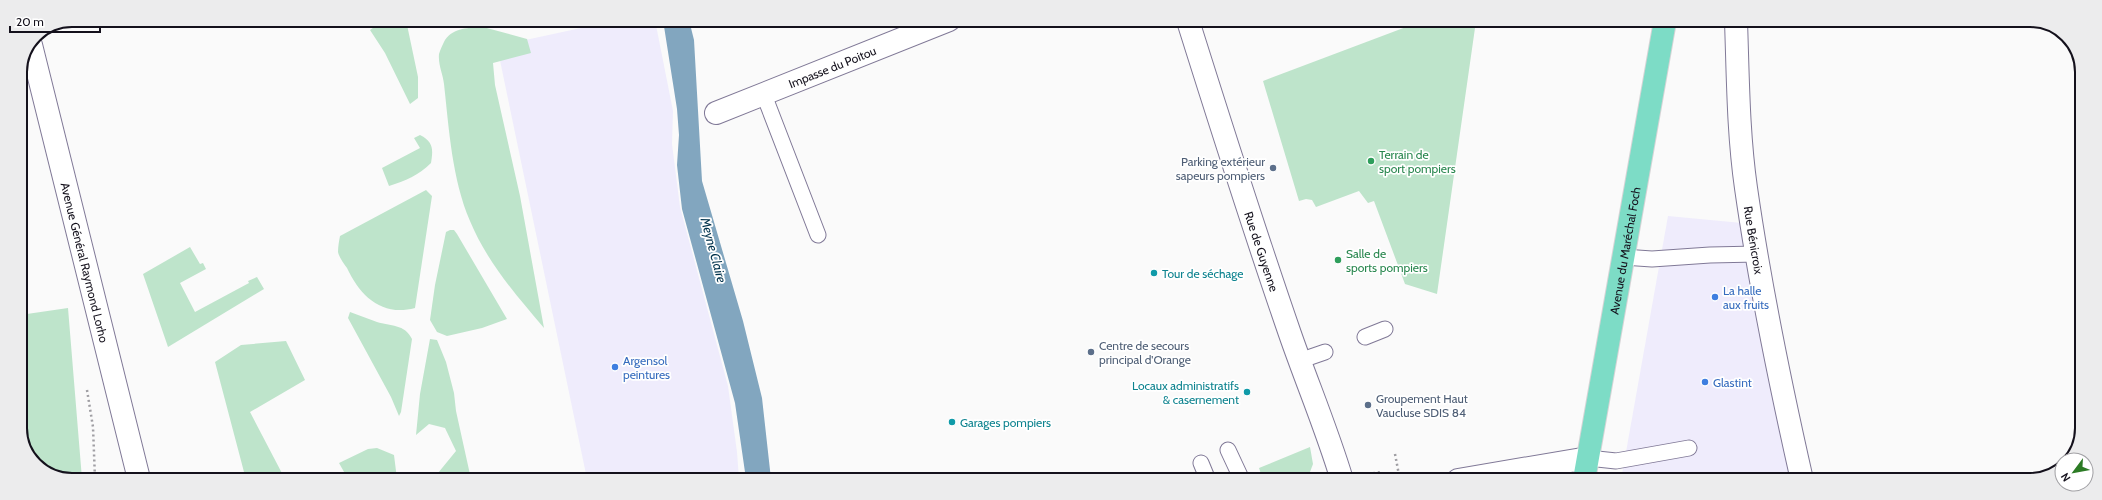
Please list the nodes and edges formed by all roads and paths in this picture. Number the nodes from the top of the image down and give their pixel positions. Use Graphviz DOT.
graph roads {
  1 [pos="932,27"];
  2 [pos="1190,27"];
  3 [pos="1664,27"];
  4 [pos="1736,27"];
  5 [pos="32,51"];
  6 [pos="764,94"];
  7 [pos="716,113"];
  8 [pos="818,235"];
  9 [pos="1757,254"];
  10 [pos="1623,257"];
  11 [pos="1385,329"];
  12 [pos="1365,337"];
  13 [pos="1325,352"];
  14 [pos="1299,361"];
  15 [pos="1689,448"];
  16 [pos="1228,450"];
  17 [pos="1395,454"];
  18 [pos="1588,458"];
  19 [pos="1201,463"];
  20 [pos="138,473"];
  21 [pos="1205,473"];
  22 [pos="1239,473"];
  23 [pos="1340,473"];
  24 [pos="1399,473"];
  25 [pos="1499,473"];
  26 [pos="1585,473"];
  27 [pos="1800,473"];
  1 -- 6 [label="street, Impasse du Poitou"];
  2 -- 14 [label="street, Rue de Guyenne"];
  3 -- 10 [label="main road, Avenue du Maréchal Foch"];
  4 -- 9 [label="street, Rue Bénicroix"];
  5 -- 20 [label="street, Avenue Général Raymond Lorho"];
  6 -- 7 [label="street, Impasse du Poitou"];
  6 -- 8 [label="lane"];
  9 -- 10 [label="lane"];
  9 -- 27 [label="street, Rue Bénicroix"];
  10 -- 18 [label="main road, Avenue du Maréchal Foch"];
  11 -- 12 [label="lane"];
  13 -- 14 [label="lane"];
  14 -- 23 [label="street, Rue de Guyenne"];
  15 -- 18 [label="lane"];
  16 -- 22 [label="lane"];
  17 -- 24 [label="path"];
  18 -- 25 [label="street"];
  18 -- 26 [label="main road, Avenue du Maréchal Foch"];
  19 -- 21 [label="lane"];
}
